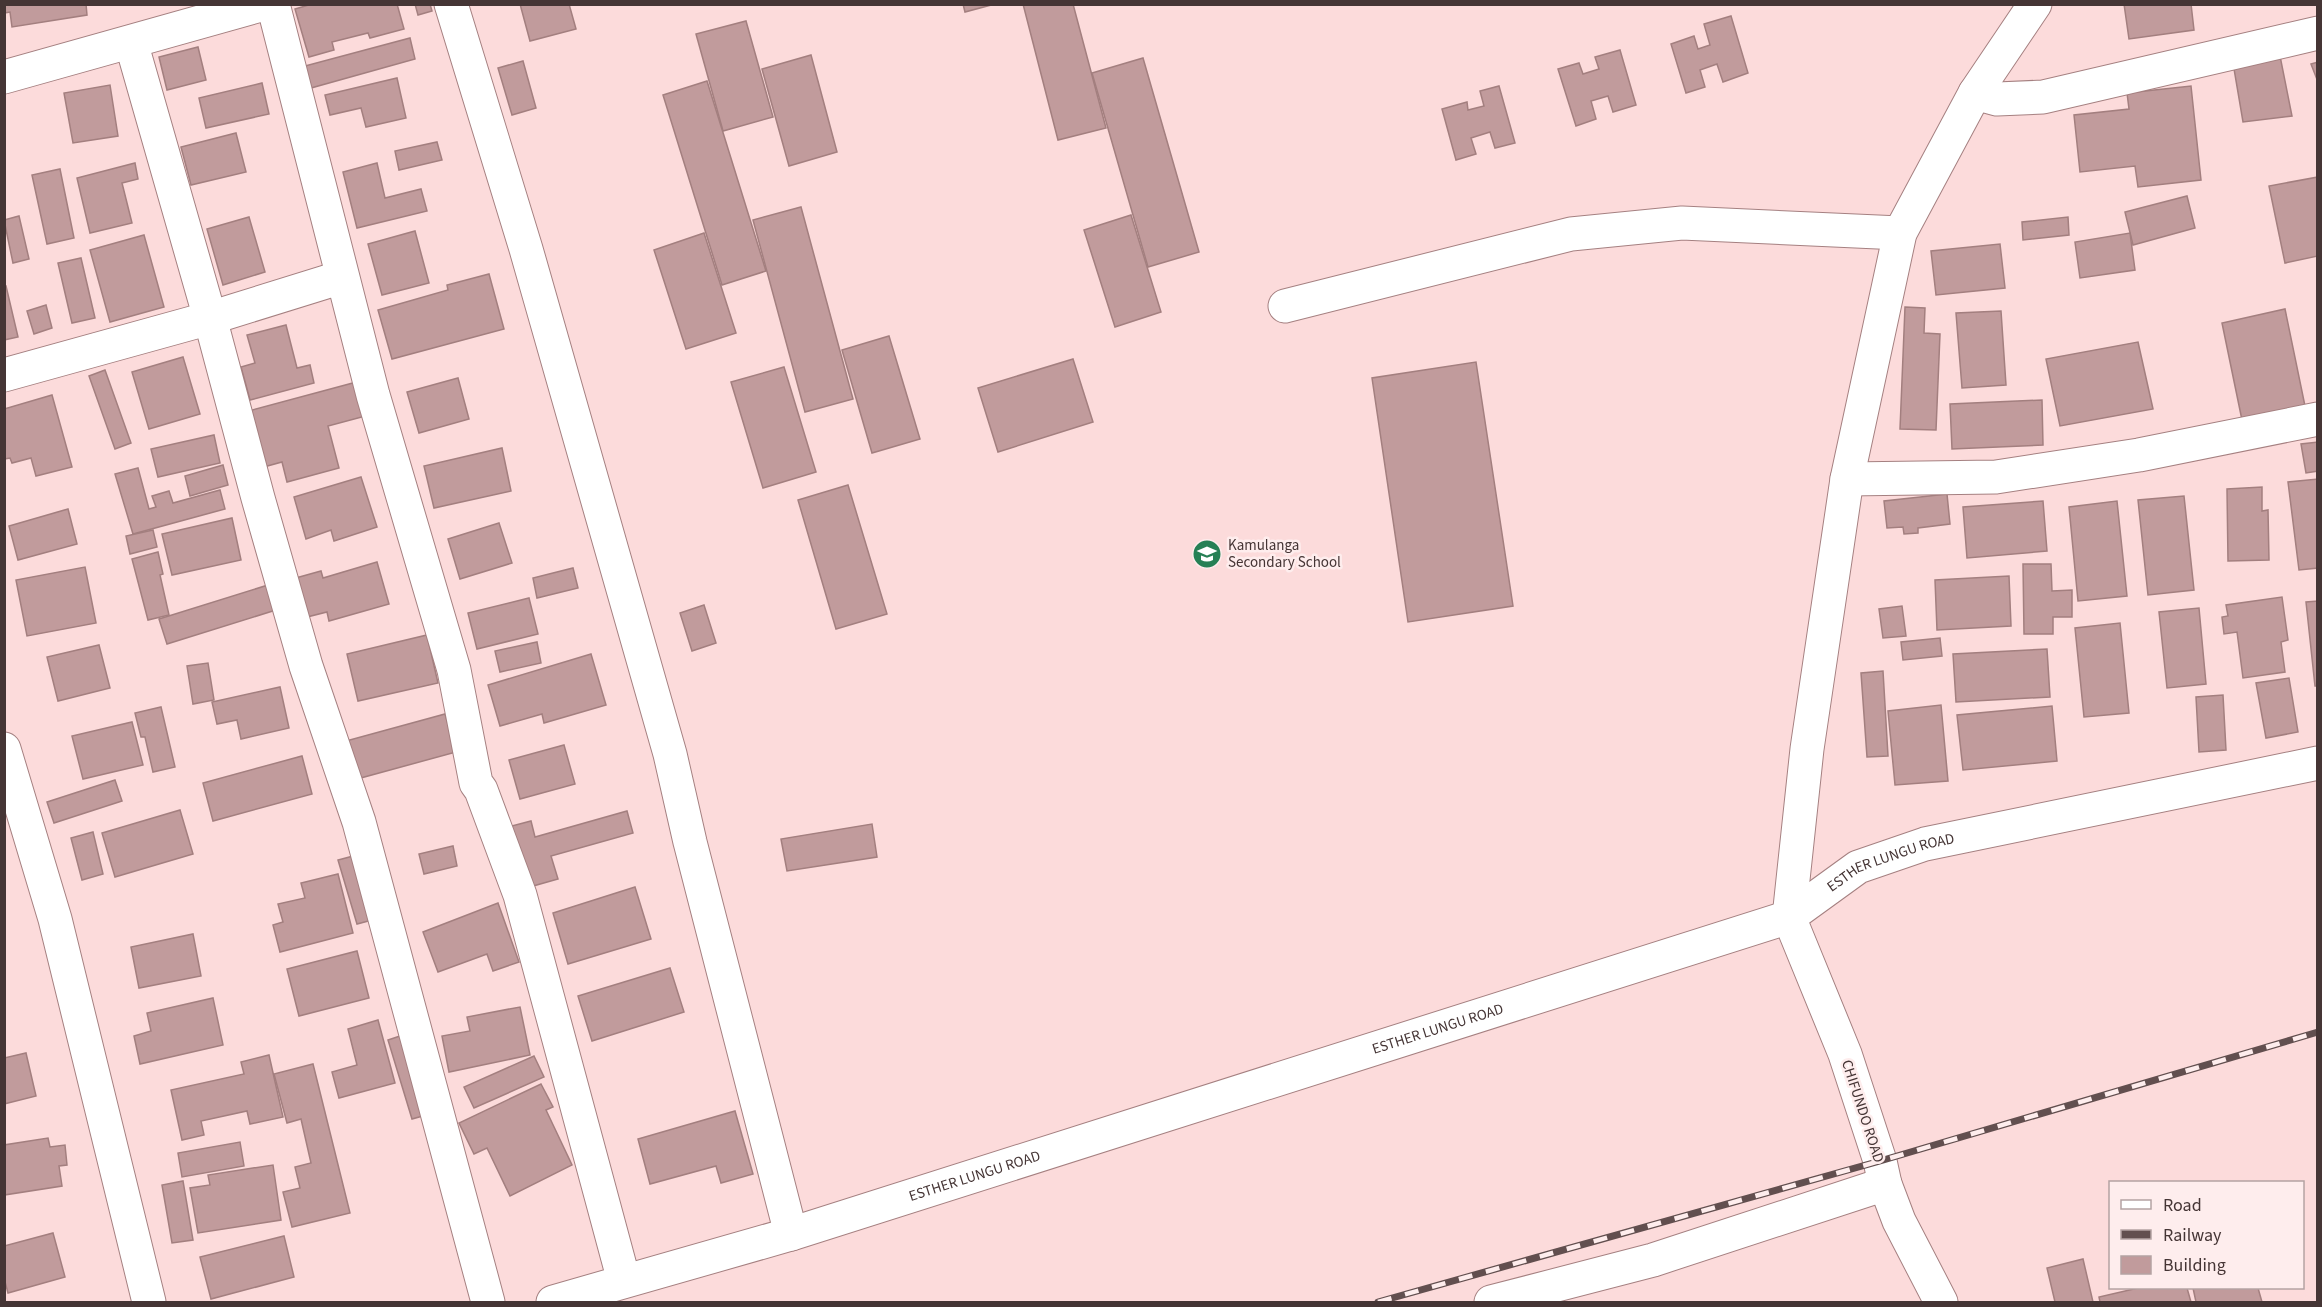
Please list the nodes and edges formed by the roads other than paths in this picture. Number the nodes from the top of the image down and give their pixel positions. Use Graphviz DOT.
graph roads {
  1 [pos="264,4"];
  2 [pos="273,4"];
  3 [pos="451,4"];
  4 [pos="2035,4"];
  5 [pos="2318,33"];
  6 [pos="131,42"];
  7 [pos="4,77"];
  8 [pos="1975,93"];
  9 [pos="1900,233"];
  10 [pos="342,277"];
  11 [pos="1285,306"];
  12 [pos="210,318"];
  13 [pos="4,375"];
  14 [pos="2318,419"];
  15 [pos="1847,479"];
  16 [pos="4,749"];
  17 [pos="2318,764"];
  18 [pos="1789,917"];
  19 [pos="1885,1184"];
  20 [pos="791,1234"];
  21 [pos="624,1281"];
  22 [pos="149,1302"];
  23 [pos="488,1302"];
  24 [pos="553,1302"];
  25 [pos="1491,1302"];
  26 [pos="1941,1302"];
  1 -- 6 [label="street"];
  2 -- 10 [label="street"];
  3 -- 20 [label="street"];
  4 -- 8 [label="street"];
  5 -- 8 [label="street"];
  6 -- 7 [label="street"];
  6 -- 12 [label="street"];
  8 -- 9 [label="street"];
  9 -- 11 [label="street"];
  9 -- 15 [label="street"];
  10 -- 12 [label="street"];
  10 -- 21 [label="street"];
  12 -- 13 [label="street"];
  12 -- 23 [label="street"];
  14 -- 15 [label="street"];
  15 -- 18 [label="street"];
  16 -- 22 [label="street"];
  17 -- 18 [label="street, ESTHER LUNGU ROAD"];
  18 -- 19 [label="street, CHIFUNDO ROAD"];
  18 -- 20 [label="street, ESTHER LUNGU ROAD"];
  19 -- 25 [label="street"];
  19 -- 26 [label="street, CHIFUNDO ROAD"];
  20 -- 21 [label="street, ESTHER LUNGU ROAD"];
  21 -- 24 [label="street, ESTHER LUNGU ROAD"];
}
